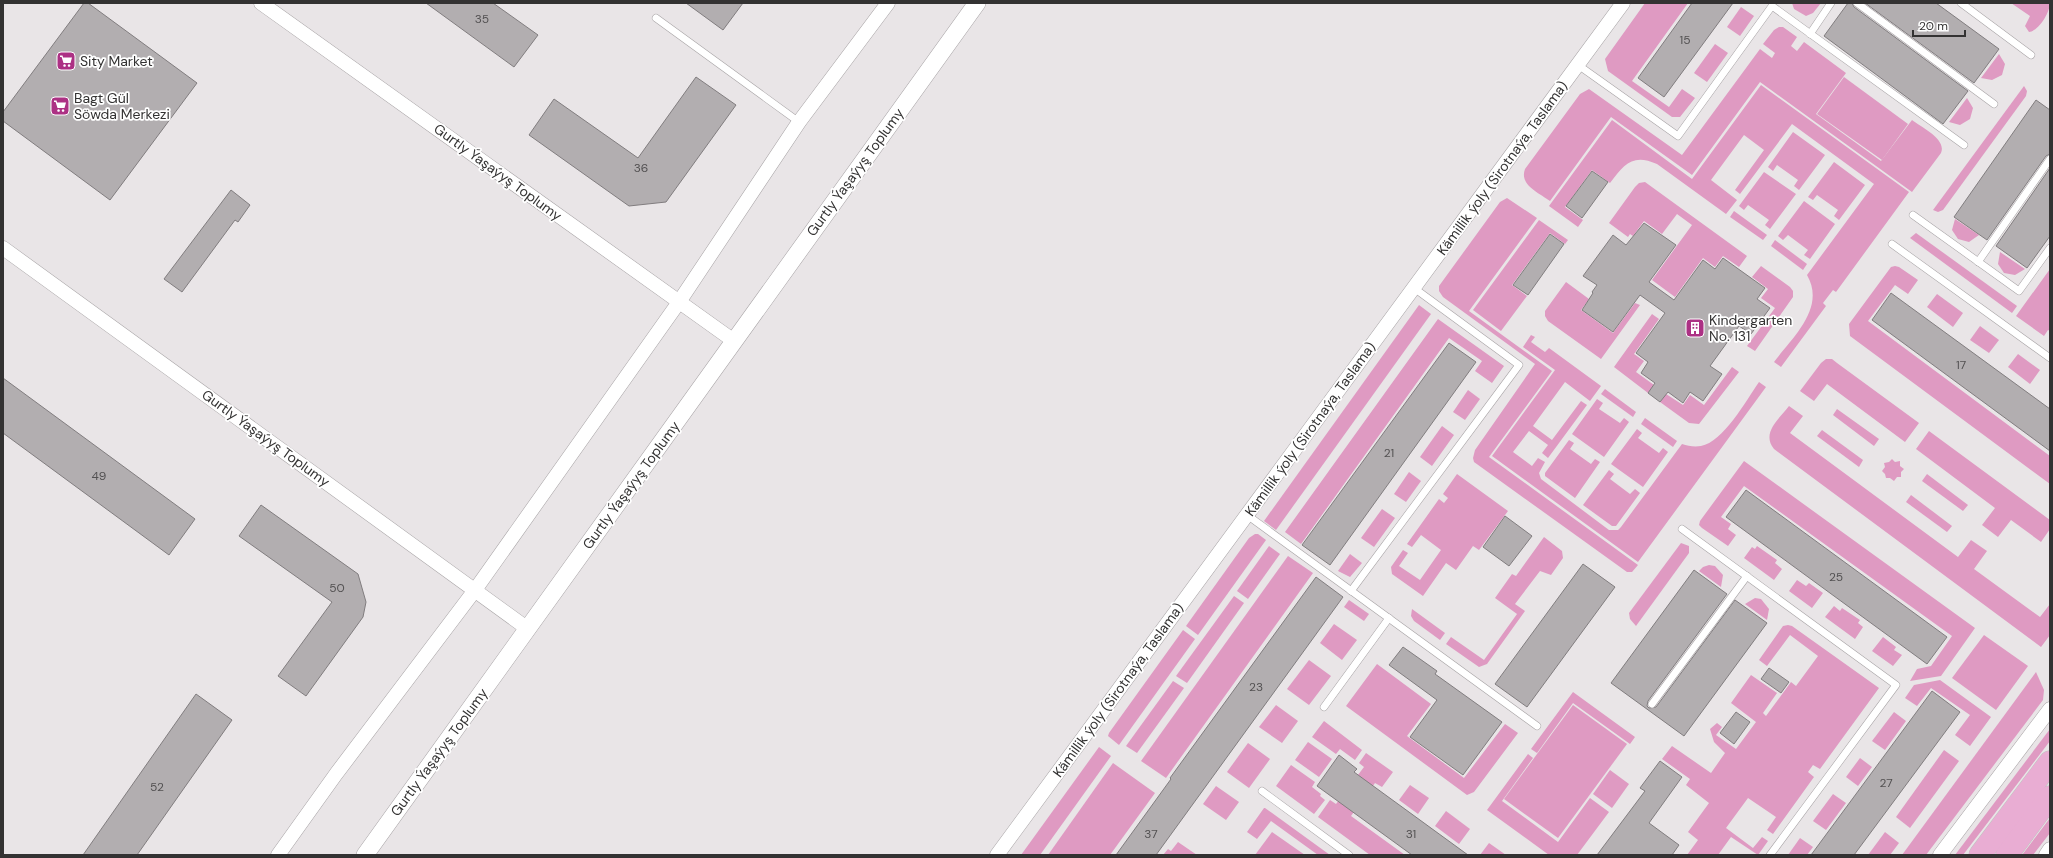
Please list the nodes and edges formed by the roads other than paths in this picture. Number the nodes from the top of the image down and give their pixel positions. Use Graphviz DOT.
graph roads {
  1 [pos="261,3"];
  2 [pos="888,3"];
  3 [pos="977,3"];
  4 [pos="1623,3"];
  5 [pos="1831,3"];
  6 [pos="1857,3"];
  7 [pos="1961,3"];
  8 [pos="1773,5"];
  9 [pos="656,18"];
  10 [pos="1810,34"];
  11 [pos="2031,54"];
  12 [pos="1578,65"];
  13 [pos="1994,104"];
  14 [pos="799,122"];
  15 [pos="1964,145"];
  16 [pos="2050,159"];
  17 [pos="1913,215"];
  18 [pos="1892,244"];
  19 [pos="3,248"];
  20 [pos="2050,248"];
  21 [pos="1978,262"];
  22 [pos="1414,288"];
  23 [pos="679,302"];
  24 [pos="734,341"];
  25 [pos="2050,358"];
  26 [pos="1247,514"];
  27 [pos="1682,529"];
  28 [pos="1747,576"];
  29 [pos="475,590"];
  30 [pos="1352,591"];
  31 [pos="1389,618"];
  32 [pos="528,629"];
  33 [pos="1652,704"];
  34 [pos="1324,707"];
  35 [pos="2050,709"];
  36 [pos="1537,726"];
  37 [pos="2050,762"];
  38 [pos="1262,791"];
  39 [pos="2050,797"];
  40 [pos="2050,849"];
  41 [pos="278,855"];
  42 [pos="364,855"];
  43 [pos="997,855"];
  44 [pos="1349,855"];
  45 [pos="1770,855"];
  46 [pos="1940,855"];
  47 [pos="1980,855"];
  48 [pos="2007,855"];
  49 [pos="2046,855"];
  1 -- 23 [label="street, Gurtly Ýaşaýyş Toplumy"];
  2 -- 14 [label="street"];
  3 -- 24 [label="street, Gurtly Ýaşaýyş Toplumy"];
  4 -- 12 [label="street, Kämillik ýoly (Sirotnaýa, Taslama)"];
  5 -- 10 [label="lane"];
  6 -- 13 [label="lane"];
  7 -- 11 [label="lane"];
  8 -- 10 [label="lane"];
  8 -- 12 [label="lane"];
  9 -- 14 [label="lane"];
  10 -- 15 [label="lane"];
  12 -- 22 [label="street, Kämillik ýoly (Sirotnaýa, Taslama)"];
  14 -- 23 [label="street"];
  16 -- 21 [label="lane"];
  17 -- 21 [label="lane"];
  18 -- 25 [label="lane"];
  19 -- 29 [label="street, Gurtly Ýaşaýyş Toplumy"];
  20 -- 21 [label="lane"];
  22 -- 26 [label="street, Kämillik ýoly (Sirotnaýa, Taslama)"];
  22 -- 30 [label="lane"];
  23 -- 24 [label="street, Gurtly Ýaşaýyş Toplumy"];
  23 -- 29 [label="street"];
  24 -- 32 [label="street, Gurtly Ýaşaýyş Toplumy"];
  26 -- 30 [label="lane"];
  26 -- 43 [label="street, Kämillik ýoly (Sirotnaýa, Taslama)"];
  27 -- 28 [label="lane"];
  28 -- 33 [label="lane"];
  28 -- 45 [label="lane"];
  29 -- 32 [label="street, Gurtly Ýaşaýyş Toplumy"];
  29 -- 41 [label="street"];
  30 -- 31 [label="lane"];
  31 -- 34 [label="lane"];
  31 -- 36 [label="lane"];
  32 -- 42 [label="street, Gurtly Ýaşaýyş Toplumy"];
  35 -- 46 [label="street"];
  37 -- 47 [label="main road"];
  38 -- 44 [label="lane"];
  39 -- 48 [label="main road"];
  40 -- 49 [label="street"];
}
